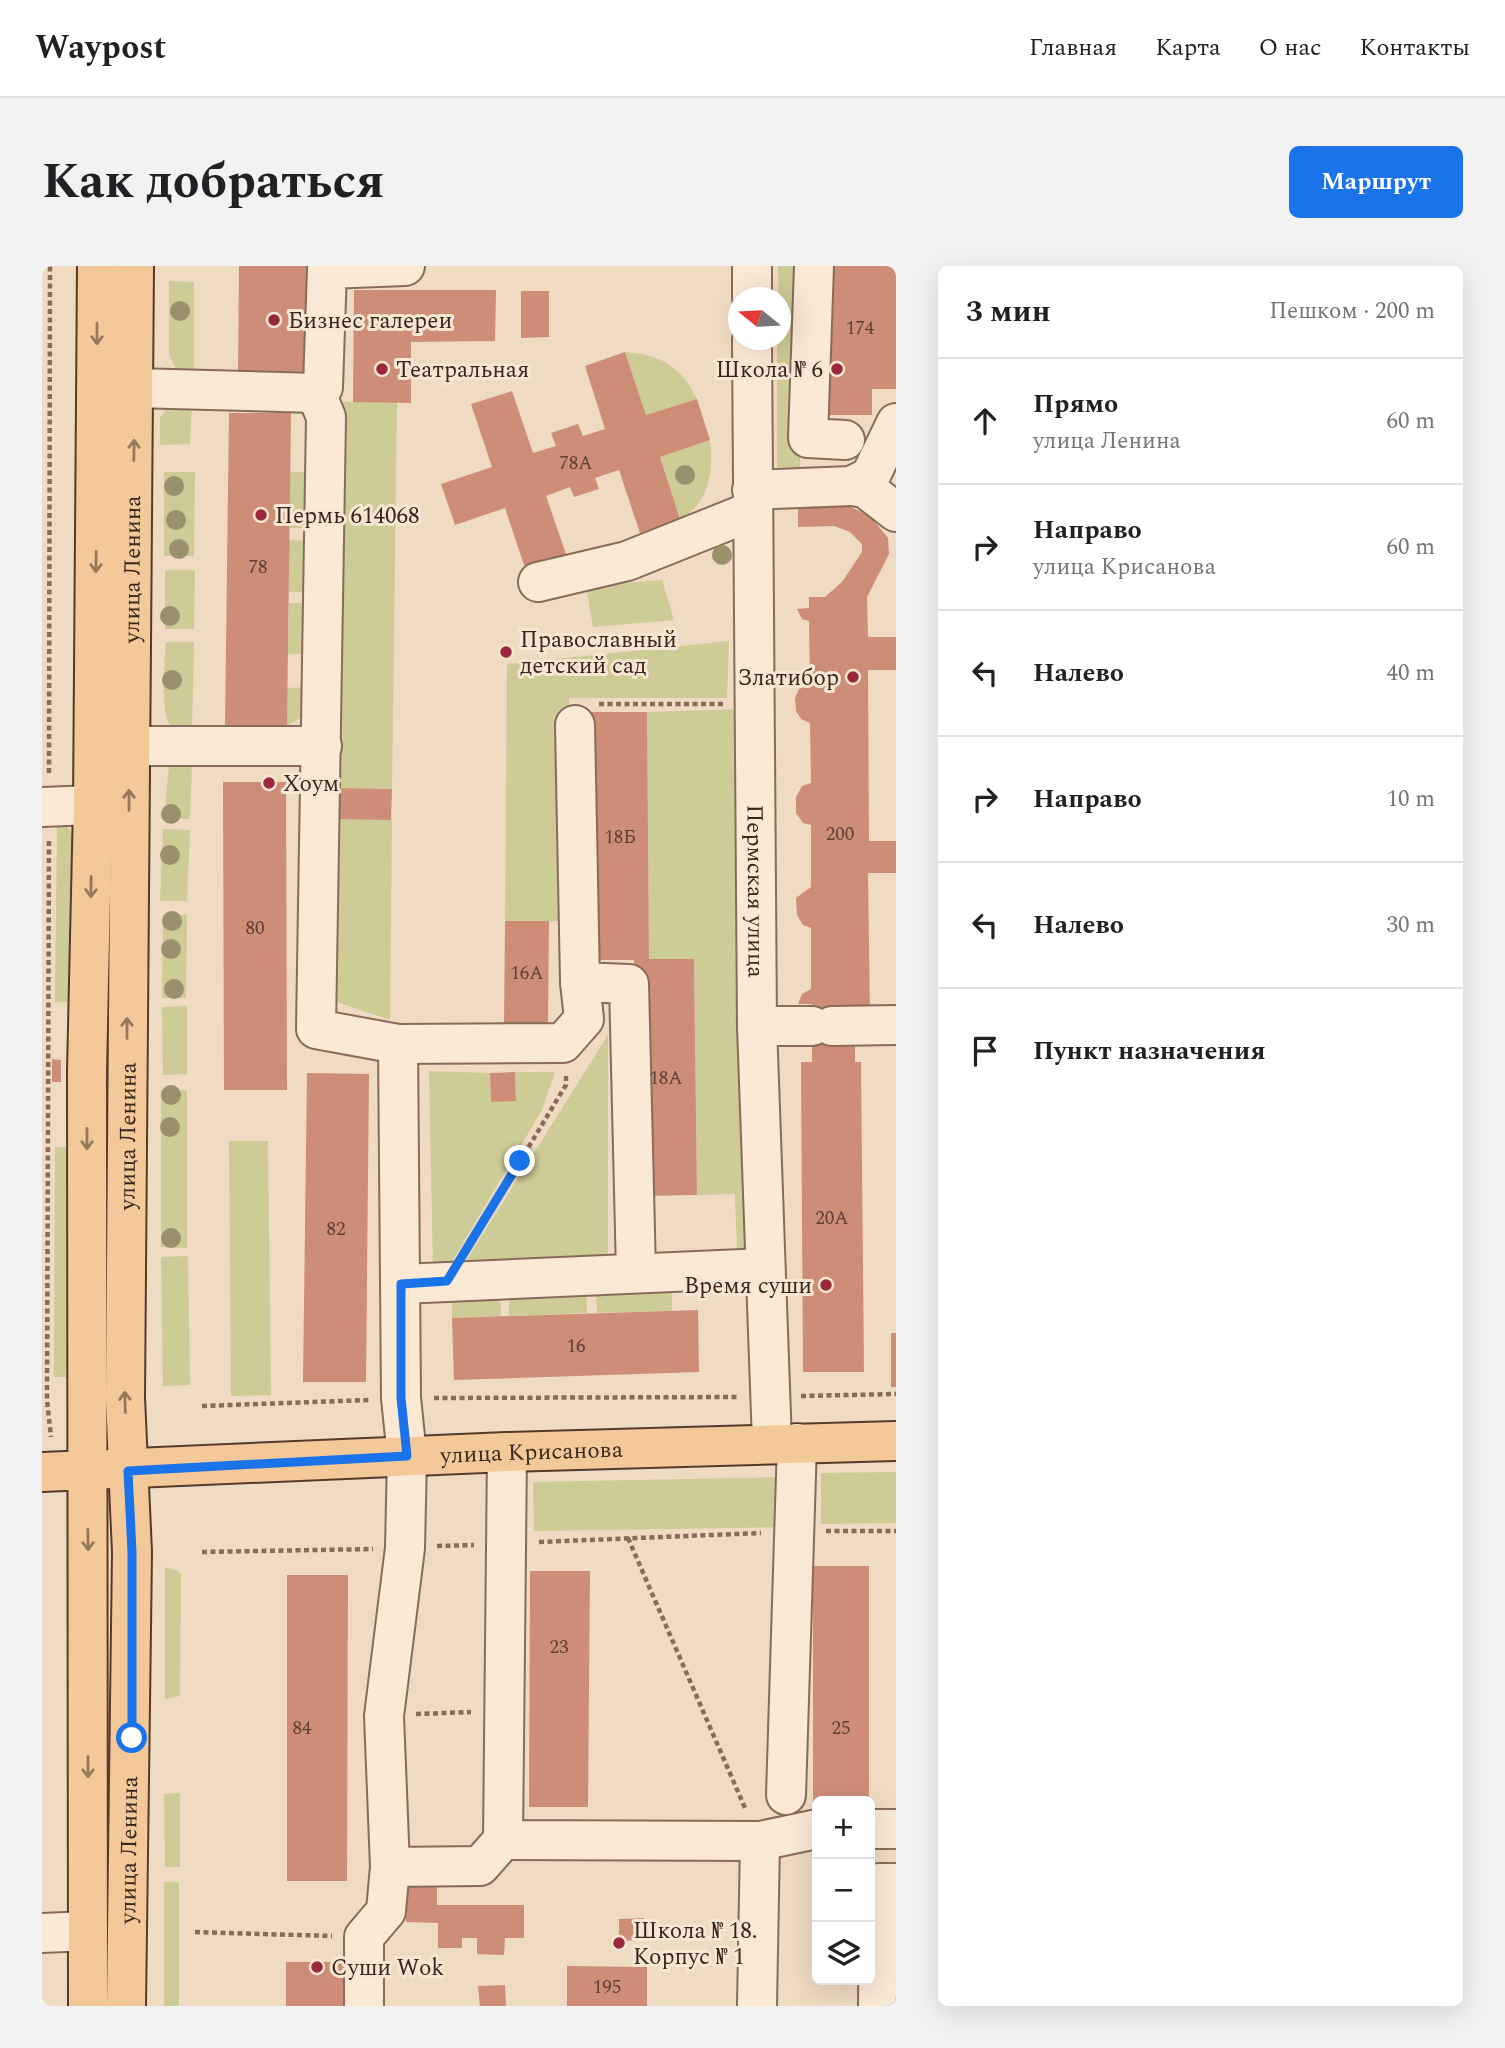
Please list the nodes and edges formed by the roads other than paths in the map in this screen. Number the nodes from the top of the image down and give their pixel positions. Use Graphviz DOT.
graph roads {
  1 [pos="97,266"];
  2 [pos="134,266"];
  3 [pos="405,266"];
  4 [pos="752,266"];
  5 [pos="814,266"];
  6 [pos="752,287"];
  7 [pos="752,350"];
  8 [pos="134,388"];
  9 [pos="316,393"];
  10 [pos="896,423"];
  11 [pos="845,440"];
  12 [pos="851,486"];
  13 [pos="752,501"];
  14 [pos="896,512"];
  15 [pos="538,582"];
  16 [pos="575,724"];
  17 [pos="129,746"];
  18 [pos="321,746"];
  19 [pos="93,805"];
  20 [pos="47,808"];
  21 [pos="580,982"];
  22 [pos="896,1025"];
  23 [pos="757,1026"];
  24 [pos="398,1044"];
  25 [pos="765,1268"];
  26 [pos="636,1272"];
  27 [pos="401,1284"];
  28 [pos="896,1441"];
  29 [pos="784,1443"];
  30 [pos="507,1452"];
  31 [pos="407,1456"];
  32 [pos="128,1471"];
  33 [pos="42,1472"];
  34 [pos="87,1472"];
  35 [pos="786,1795"];
  36 [pos="875,1829"];
  37 [pos="896,1829"];
  38 [pos="812,1830"];
  39 [pos="503,1840"];
  40 [pos="760,1841"];
  41 [pos="390,1867"];
  42 [pos="896,1883"];
  43 [pos="88,1931"];
  44 [pos="42,1933"];
  45 [pos="88,2006"];
  46 [pos="126,2006"];
  47 [pos="364,2006"];
  48 [pos="757,2006"];
  49 [pos="878,2006"];
  1 -- 19 [label="main road, улица Ленина, one-way"];
  2 -- 8 [label="main road, улица Ленина"];
  3 -- 9 [label="street"];
  4 -- 6 [label="street"];
  5 -- 11 [label="street"];
  7 -- 13 [label="street, Пермская улица"];
  8 -- 9 [label="street"];
  17 -- 8 [label="main road, улица Ленина, one-way"];
  9 -- 18 [label="street"];
  10 -- 12 [label="street"];
  12 -- 13 [label="street"];
  12 -- 14 [label="street"];
  13 -- 15 [label="street"];
  13 -- 23 [label="street, Пермская улица"];
  16 -- 21 [label="street"];
  17 -- 18 [label="street"];
  32 -- 17 [label="main road, улица Ленина, one-way"];
  18 -- 24 [label="street"];
  19 -- 20 [label="street"];
  19 -- 34 [label="main road, улица Ленина, one-way"];
  21 -- 24 [label="street"];
  21 -- 26 [label="street"];
  22 -- 23 [label="street"];
  23 -- 25 [label="street, Пермская улица"];
  24 -- 27 [label="street"];
  25 -- 26 [label="street"];
  25 -- 29 [label="street, Пермская улица"];
  26 -- 27 [label="street"];
  27 -- 31 [label="street"];
  28 -- 29 [label="main road, улица Крисанова"];
  29 -- 30 [label="main road, улица Крисанова"];
  29 -- 35 [label="street, Пермская улица"];
  30 -- 31 [label="main road, улица Крисанова"];
  30 -- 39 [label="street"];
  31 -- 32 [label="main road, улица Крисанова"];
  31 -- 41 [label="street"];
  32 -- 34 [label="main road, улица Крисанова"];
  32 -- 46 [label="main road, улица Ленина"];
  33 -- 34 [label="main road, улица Крисанова"];
  34 -- 43 [label="main road, улица Ленина, one-way"];
  36 -- 37 [label="street"];
  38 -- 40 [label="street"];
  39 -- 40 [label="street"];
  39 -- 41 [label="street"];
  40 -- 48 [label="street"];
  41 -- 47 [label="street"];
  42 -- 49 [label="street"];
  43 -- 44 [label="street"];
  43 -- 45 [label="main road, улица Ленина"];
}
